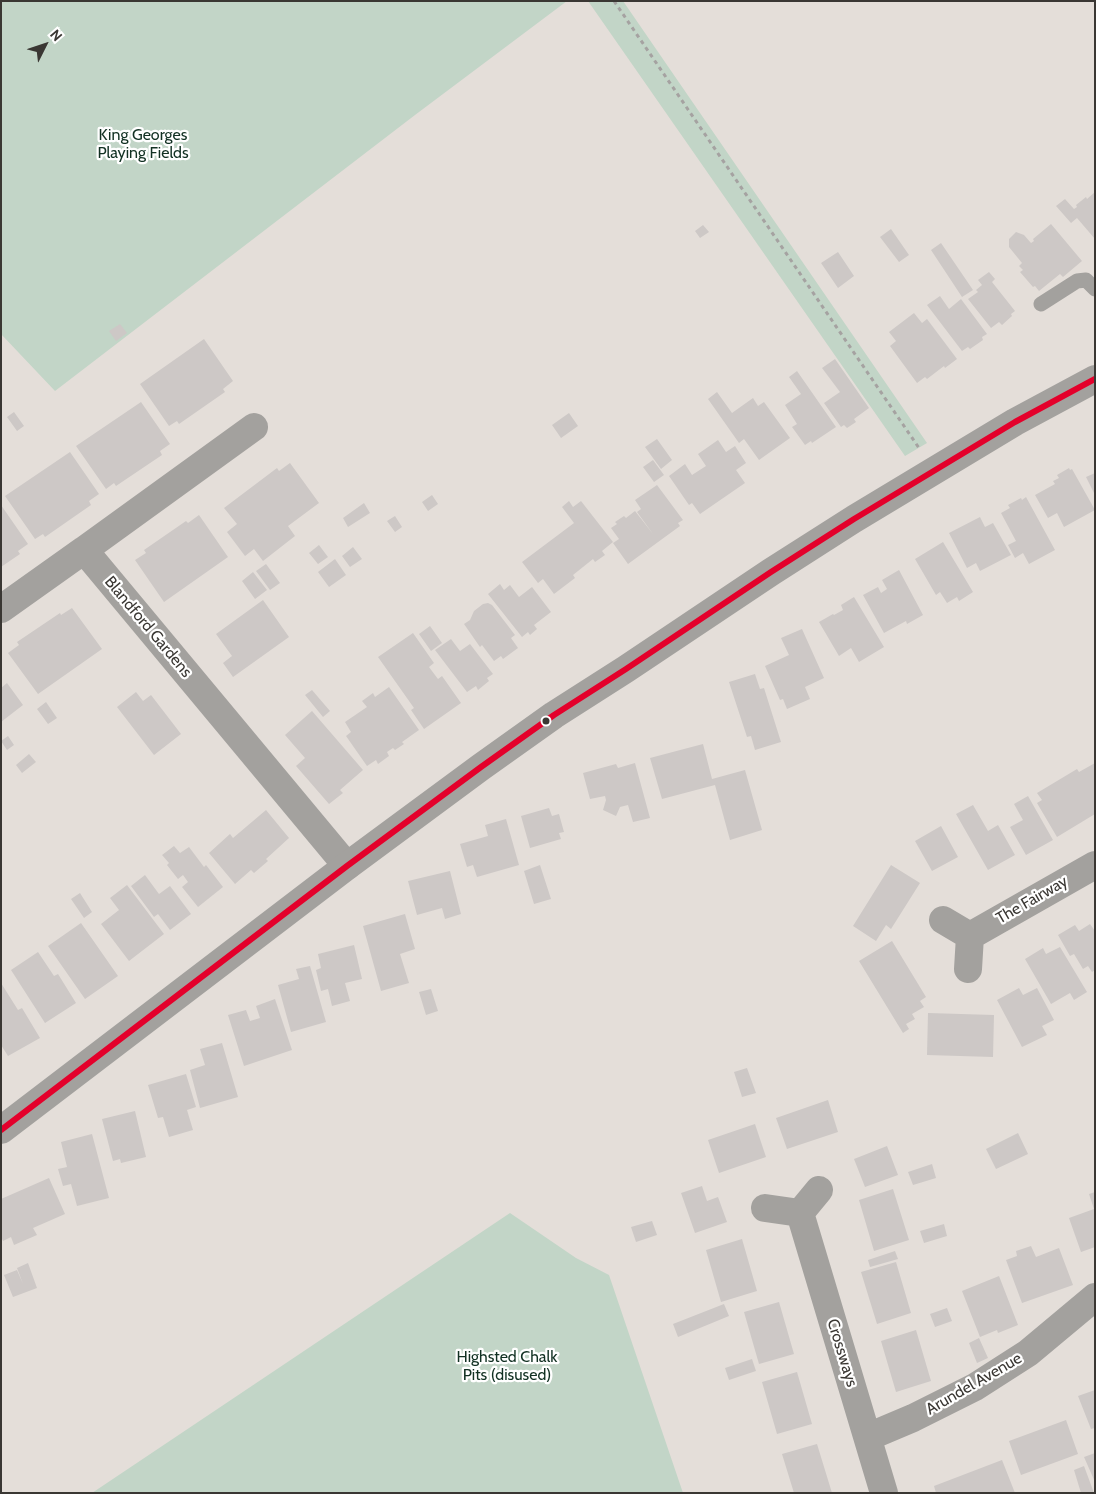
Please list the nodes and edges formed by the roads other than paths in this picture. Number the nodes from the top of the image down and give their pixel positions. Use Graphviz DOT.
graph roads {
  1 [pos="1095,288"];
  2 [pos="1041,304"];
  3 [pos="1095,379"];
  4 [pos="254,427"];
  5 [pos="84,550"];
  6 [pos="1,609"];
  7 [pos="1095,865"];
  8 [pos="347,866"];
  9 [pos="942,920"];
  10 [pos="970,936"];
  11 [pos="968,969"];
  12 [pos="1,1130"];
  13 [pos="819,1190"];
  14 [pos="765,1208"];
  15 [pos="800,1213"];
  16 [pos="1095,1297"];
  17 [pos="868,1437"];
  18 [pos="884,1493"];
  1 -- 2 [label="lane"];
  3 -- 8 [label="street"];
  4 -- 5 [label="street"];
  5 -- 6 [label="street"];
  5 -- 8 [label="street, Blandford Gardens"];
  7 -- 10 [label="street, The Fairway"];
  8 -- 12 [label="street"];
  9 -- 10 [label="street"];
  10 -- 11 [label="street"];
  13 -- 15 [label="street"];
  14 -- 15 [label="street"];
  15 -- 17 [label="street, Crossways"];
  16 -- 17 [label="street, Arundel Avenue"];
  17 -- 18 [label="street, Crossways"];
}
